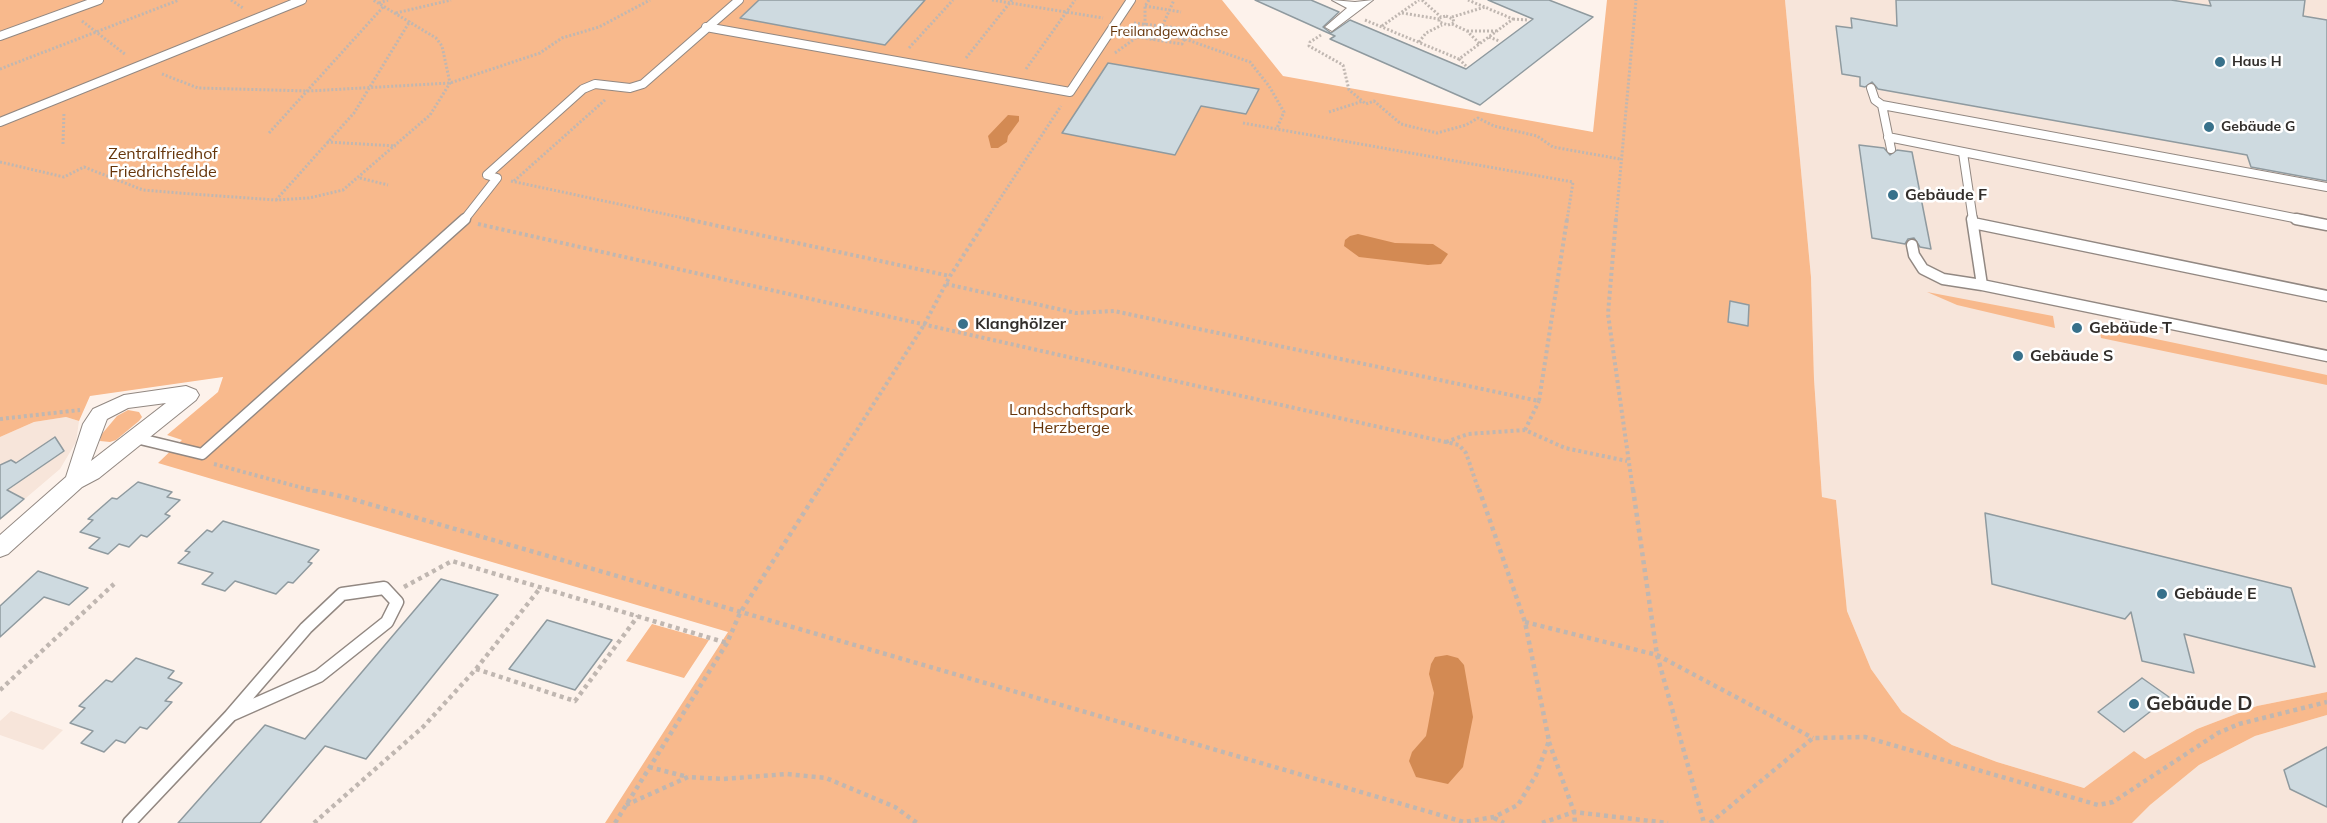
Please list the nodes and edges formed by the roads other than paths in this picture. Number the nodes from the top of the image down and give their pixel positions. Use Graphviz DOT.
graph roads {
  1 [pos="99,0"];
  2 [pos="302,0"];
  3 [pos="739,0"];
  4 [pos="1131,0"];
  5 [pos="1339,0"];
  6 [pos="1358,7"];
  7 [pos="706,27"];
  8 [pos="1332,27"];
  9 [pos="0,36"];
  10 [pos="1871,88"];
  11 [pos="1882,105"];
  12 [pos="0,122"];
  13 [pos="1888,137"];
  14 [pos="1891,149"];
  15 [pos="1963,153"];
  16 [pos="2327,187"];
  17 [pos="1973,224"];
  18 [pos="2327,225"];
  19 [pos="1912,245"];
  20 [pos="1982,285"];
  21 [pos="2327,296"];
  22 [pos="2327,356"];
  23 [pos="136,438"];
  24 [pos="75,481"];
  25 [pos="0,548"];
  26 [pos="231,715"];
  27 [pos="129,823"];
  1 -- 9 [label="lane"];
  2 -- 12 [label="lane"];
  3 -- 7 [label="lane"];
  4 -- 7 [label="lane"];
  5 -- 6 [label="street"];
  6 -- 8 [label="street"];
  7 -- 23 [label="lane"];
  10 -- 11 [label="lane"];
  11 -- 13 [label="lane"];
  11 -- 16 [label="lane"];
  13 -- 14 [label="lane"];
  13 -- 15 [label="lane"];
  15 -- 17 [label="lane"];
  15 -- 18 [label="lane"];
  17 -- 20 [label="lane"];
  17 -- 21 [label="lane"];
  19 -- 20 [label="lane"];
  20 -- 22 [label="lane"];
  23 -- 24 [label="street"];
  23 -- 24 [label="street"];
  24 -- 25 [label="street"];
  26 -- 26 [label="lane"];
  26 -- 27 [label="lane"];
}
